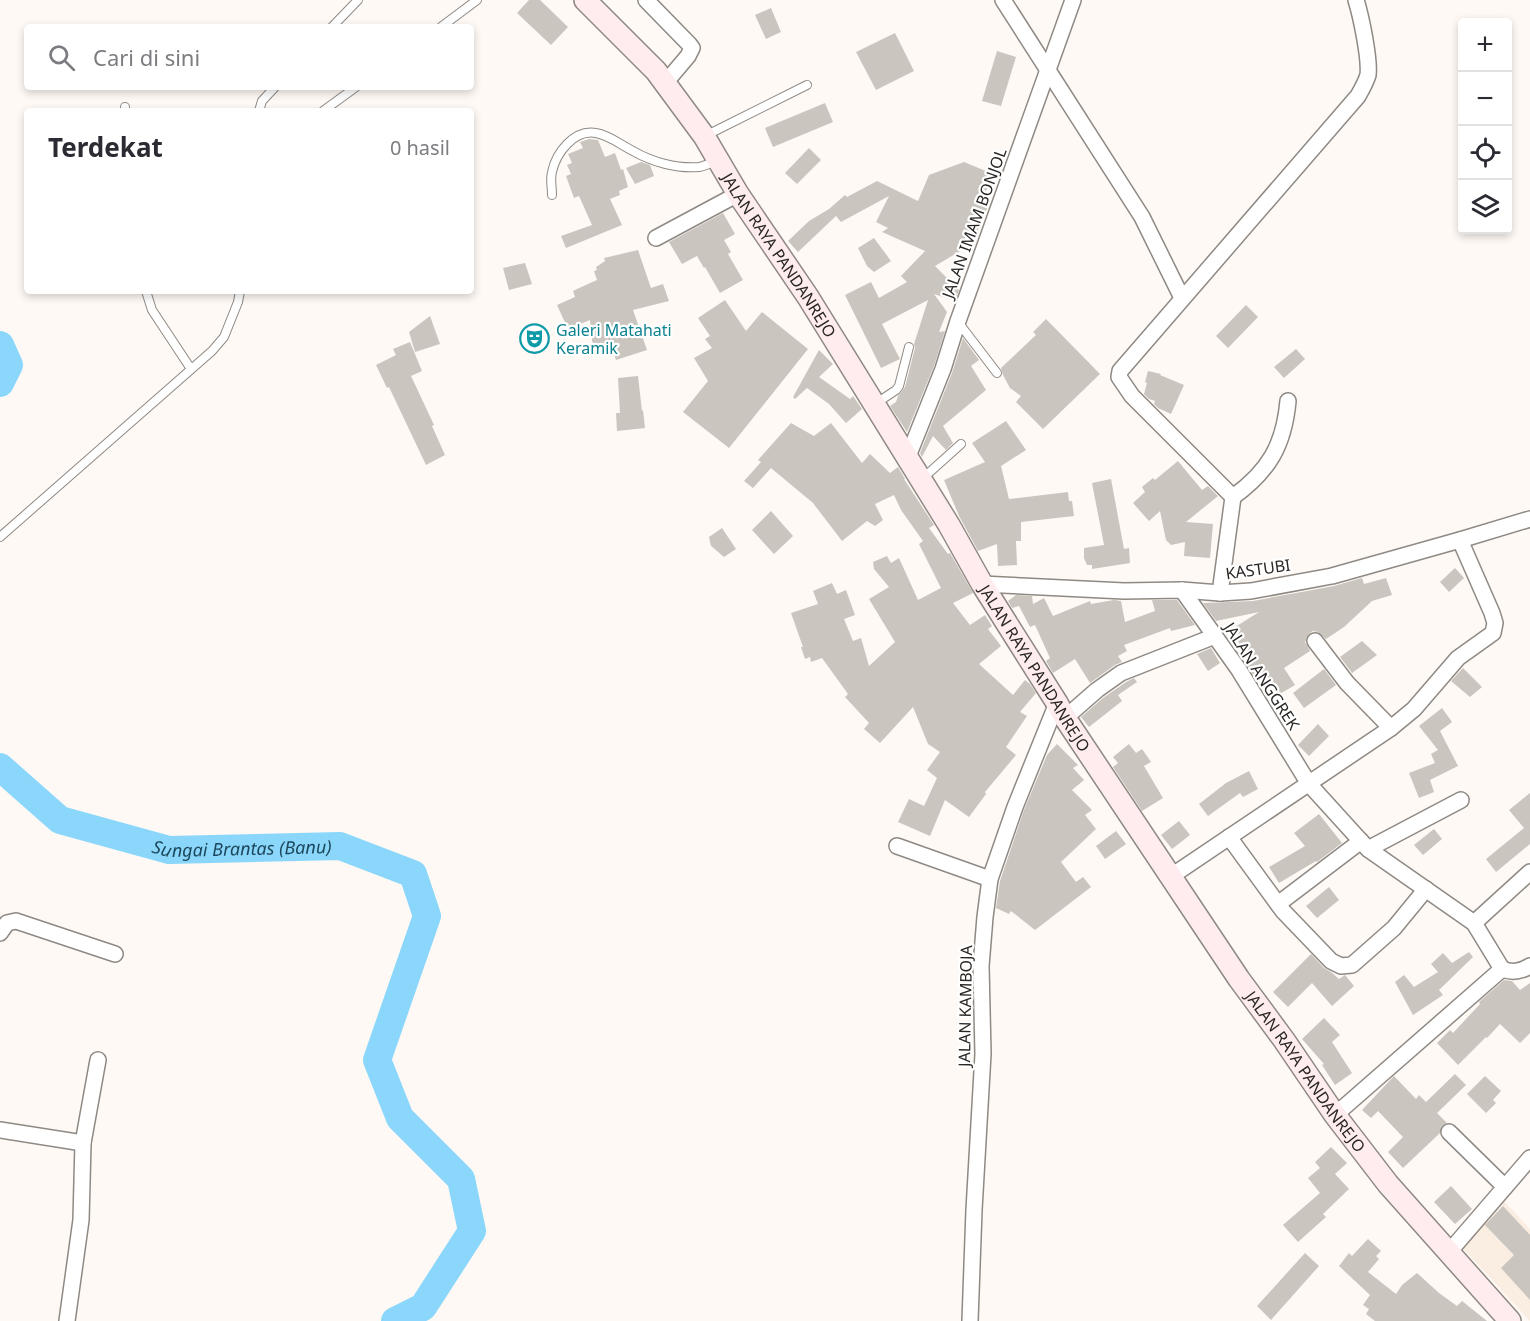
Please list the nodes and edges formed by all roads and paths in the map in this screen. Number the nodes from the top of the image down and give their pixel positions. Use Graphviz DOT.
graph roads {
  1 [pos="358,0"];
  2 [pos="477,0"];
  3 [pos="585,0"];
  4 [pos="646,0"];
  5 [pos="1003,0"];
  6 [pos="1073,0"];
  7 [pos="1356,0"];
  8 [pos="335,24"];
  9 [pos="445,24"];
  10 [pos="1048,69"];
  11 [pos="666,82"];
  12 [pos="807,85"];
  13 [pos="272,90"];
  14 [pos="352,90"];
  15 [pos="259,108"];
  16 [pos="327,108"];
  17 [pos="704,136"];
  18 [pos="718,160"];
  19 [pos="738,194"];
  20 [pos="552,195"];
  21 [pos="656,238"];
  22 [pos="147,294"];
  23 [pos="239,294"];
  24 [pos="1182,298"];
  25 [pos="958,321"];
  26 [pos="909,347"];
  27 [pos="191,369"];
  28 [pos="997,373"];
  29 [pos="1288,401"];
  30 [pos="874,405"];
  31 [pos="961,444"];
  32 [pos="907,459"];
  33 [pos="921,480"];
  34 [pos="1233,497"];
  35 [pos="1530,519"];
  36 [pos="0,537"];
  37 [pos="1460,540"];
  38 [pos="982,584"];
  39 [pos="1182,590"];
  40 [pos="1220,593"];
  41 [pos="1215,636"];
  42 [pos="1315,641"];
  43 [pos="1061,711"];
  44 [pos="1391,728"];
  45 [pos="1309,784"];
  46 [pos="1461,800"];
  47 [pos="1229,837"];
  48 [pos="1364,845"];
  49 [pos="897,846"];
  50 [pos="1530,872"];
  51 [pos="1170,877"];
  52 [pos="990,879"];
  53 [pos="1426,889"];
  54 [pos="1278,904"];
  55 [pos="1474,923"];
  56 [pos="0,933"];
  57 [pos="115,954"];
  58 [pos="1530,966"];
  59 [pos="1502,969"];
  60 [pos="98,1060"];
  61 [pos="1335,1115"];
  62 [pos="0,1130"];
  63 [pos="1449,1132"];
  64 [pos="83,1143"];
  65 [pos="1530,1158"];
  66 [pos="1505,1187"];
  67 [pos="1449,1252"];
  68 [pos="67,1321"];
  69 [pos="970,1321"];
  70 [pos="1510,1321"];
  1 -- 8 [label="lane"];
  2 -- 9 [label="lane"];
  3 -- 11 [label="main road, JALAN RAYA PANDANREJO"];
  4 -- 11 [label="street"];
  5 -- 10 [label="street"];
  6 -- 10 [label="street, JALAN IMAM BONJOL"];
  7 -- 24 [label="street"];
  10 -- 24 [label="street"];
  10 -- 25 [label="street, JALAN IMAM BONJOL"];
  11 -- 17 [label="main road, JALAN RAYA PANDANREJO"];
  12 -- 17 [label="lane"];
  13 -- 15 [label="lane"];
  14 -- 16 [label="lane"];
  17 -- 18 [label="main road, JALAN RAYA PANDANREJO"];
  18 -- 19 [label="main road, JALAN RAYA PANDANREJO"];
  18 -- 20 [label="lane"];
  19 -- 21 [label="street"];
  19 -- 30 [label="main road, JALAN RAYA PANDANREJO"];
  22 -- 27 [label="lane"];
  23 -- 27 [label="lane"];
  24 -- 34 [label="street"];
  25 -- 28 [label="lane"];
  25 -- 32 [label="street, JALAN IMAM BONJOL"];
  26 -- 30 [label="lane"];
  27 -- 36 [label="lane"];
  29 -- 34 [label="street"];
  30 -- 32 [label="main road, JALAN RAYA PANDANREJO"];
  31 -- 33 [label="lane"];
  32 -- 33 [label="main road, JALAN RAYA PANDANREJO"];
  33 -- 38 [label="main road, JALAN RAYA PANDANREJO"];
  34 -- 40 [label="street"];
  35 -- 37 [label="street, KASTUBI"];
  37 -- 40 [label="street, KASTUBI"];
  37 -- 44 [label="street"];
  38 -- 39 [label="street, KASTUBI"];
  38 -- 43 [label="main road, JALAN RAYA PANDANREJO"];
  39 -- 40 [label="street, KASTUBI"];
  39 -- 41 [label="street, JALAN ANGGREK"];
  41 -- 43 [label="street"];
  41 -- 45 [label="street, JALAN ANGGREK"];
  42 -- 44 [label="street"];
  43 -- 51 [label="main road, JALAN RAYA PANDANREJO"];
  43 -- 52 [label="street, JALAN KAMBOJA"];
  44 -- 45 [label="street"];
  45 -- 47 [label="street"];
  45 -- 48 [label="street, JALAN ANGGREK"];
  46 -- 48 [label="street"];
  47 -- 51 [label="street"];
  47 -- 54 [label="street"];
  48 -- 53 [label="street, JALAN ANGGREK"];
  48 -- 54 [label="street"];
  49 -- 52 [label="street"];
  50 -- 55 [label="street"];
  51 -- 61 [label="main road, JALAN RAYA PANDANREJO"];
  52 -- 69 [label="street, JALAN KAMBOJA"];
  53 -- 54 [label="street"];
  53 -- 55 [label="street, JALAN ANGGREK"];
  55 -- 59 [label="street"];
  56 -- 57 [label="street"];
  58 -- 59 [label="street"];
  59 -- 61 [label="street"];
  60 -- 64 [label="street"];
  61 -- 67 [label="main road, JALAN RAYA PANDANREJO"];
  62 -- 64 [label="street"];
  63 -- 66 [label="street"];
  64 -- 68 [label="street"];
  65 -- 66 [label="street"];
  66 -- 67 [label="street"];
  67 -- 70 [label="main road, JALAN RAYA PANDANREJO"];
}
